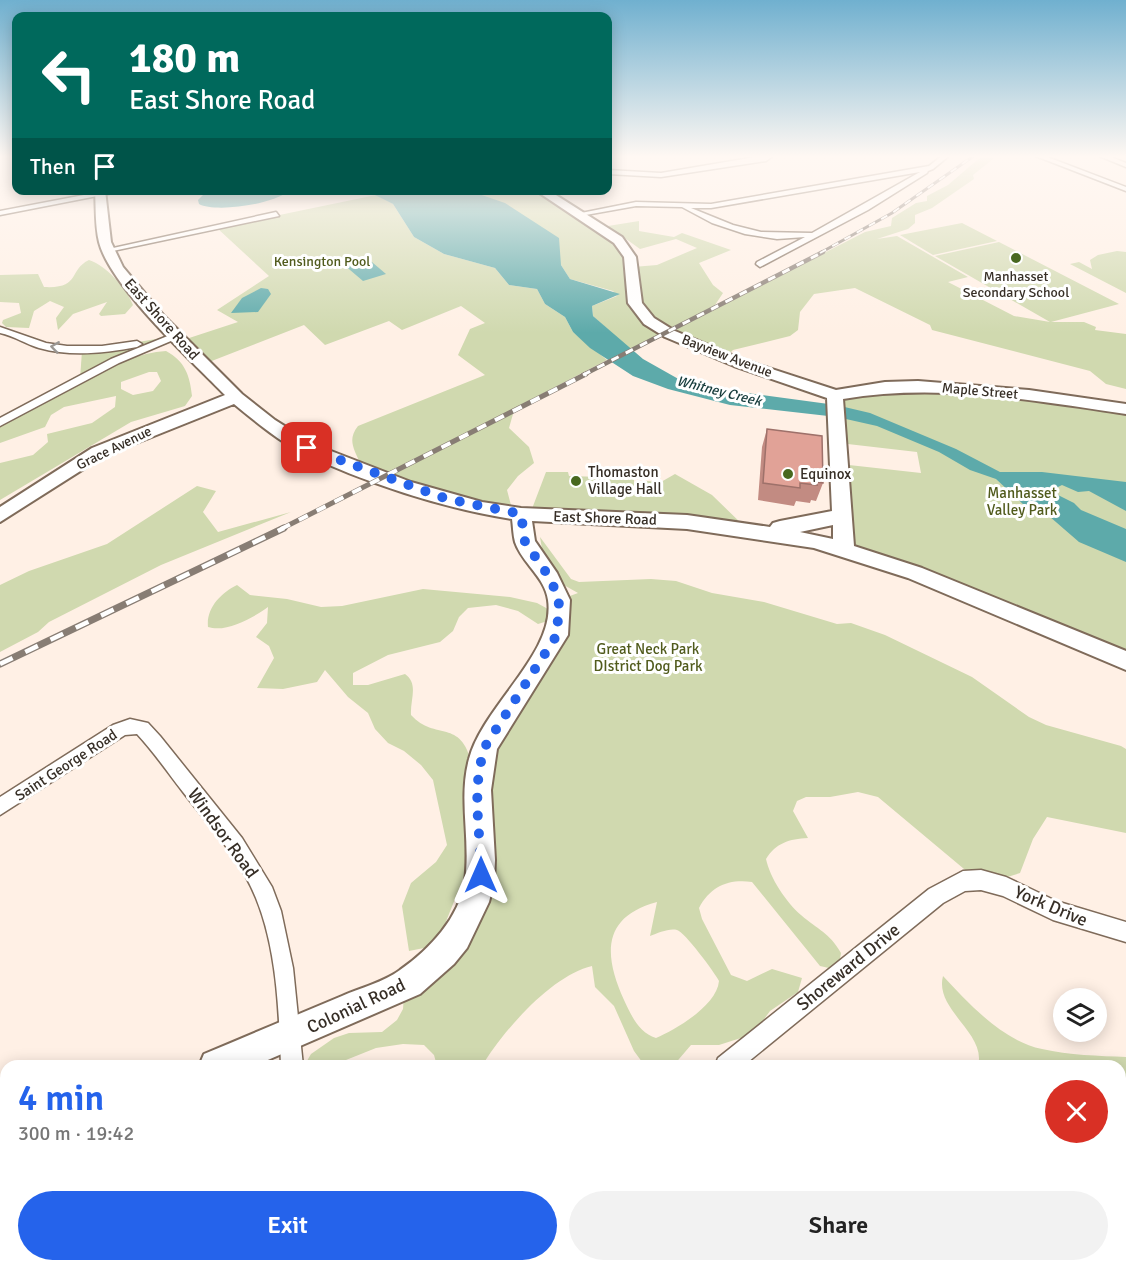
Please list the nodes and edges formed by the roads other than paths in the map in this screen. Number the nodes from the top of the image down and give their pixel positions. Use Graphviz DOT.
graph roads {
  1 [pos="102,214"];
  2 [pos="275,214"];
  3 [pos="580,214"];
  4 [pos="698,214"];
  5 [pos="705,214"];
  6 [pos="851,214"];
  7 [pos="706,218"];
  8 [pos="827,228"];
  9 [pos="108,250"];
  10 [pos="760,264"];
  11 [pos="0,330"];
  12 [pos="175,336"];
  13 [pos="81,364"];
  14 [pos="236,397"];
  15 [pos="836,406"];
  16 [pos="1126,409"];
  17 [pos="0,423"];
  18 [pos="521,514"];
  19 [pos="0,516"];
  20 [pos="842,521"];
  21 [pos="747,529"];
  22 [pos="844,549"];
  23 [pos="886,562"];
  24 [pos="1126,660"];
  25 [pos="133,726"];
  26 [pos="0,807"];
  27 [pos="976,879"];
  28 [pos="1126,932"];
  29 [pos="291,1036"];
  30 [pos="231,1060"];
  31 [pos="292,1060"];
  32 [pos="733,1060"];
  1 -- 9 [label="street, East Shore Road"];
  2 -- 9 [label="street"];
  3 -- 15 [label="street, Bayview Avenue"];
  4 -- 7 [label="street"];
  5 -- 7 [label="street"];
  6 -- 8 [label="street"];
  7 -- 8 [label="street"];
  8 -- 10 [label="street"];
  9 -- 12 [label="street, East Shore Road"];
  13 -- 11 [label="street, one-way"];
  12 -- 13 [label="street"];
  12 -- 13 [label="street"];
  12 -- 14 [label="street, East Shore Road"];
  13 -- 17 [label="street"];
  14 -- 18 [label="street, East Shore Road"];
  14 -- 19 [label="street, Grace Avenue"];
  15 -- 16 [label="street, Maple Street"];
  15 -- 20 [label="street"];
  18 -- 21 [label="street, East Shore Road"];
  18 -- 29 [label="street, Colonial Road"];
  20 -- 21 [label="street"];
  20 -- 22 [label="street"];
  20 -- 23 [label="street"];
  21 -- 22 [label="street, East Shore Road"];
  22 -- 23 [label="street, East Shore Road"];
  23 -- 24 [label="street, East Shore Road"];
  25 -- 26 [label="street, Saint George Road"];
  25 -- 29 [label="street, Windsor Road"];
  27 -- 28 [label="street, York Drive"];
  27 -- 32 [label="street, Shoreward Drive"];
  29 -- 30 [label="street, Colonial Road"];
  29 -- 31 [label="street, Windsor Road"];
}
